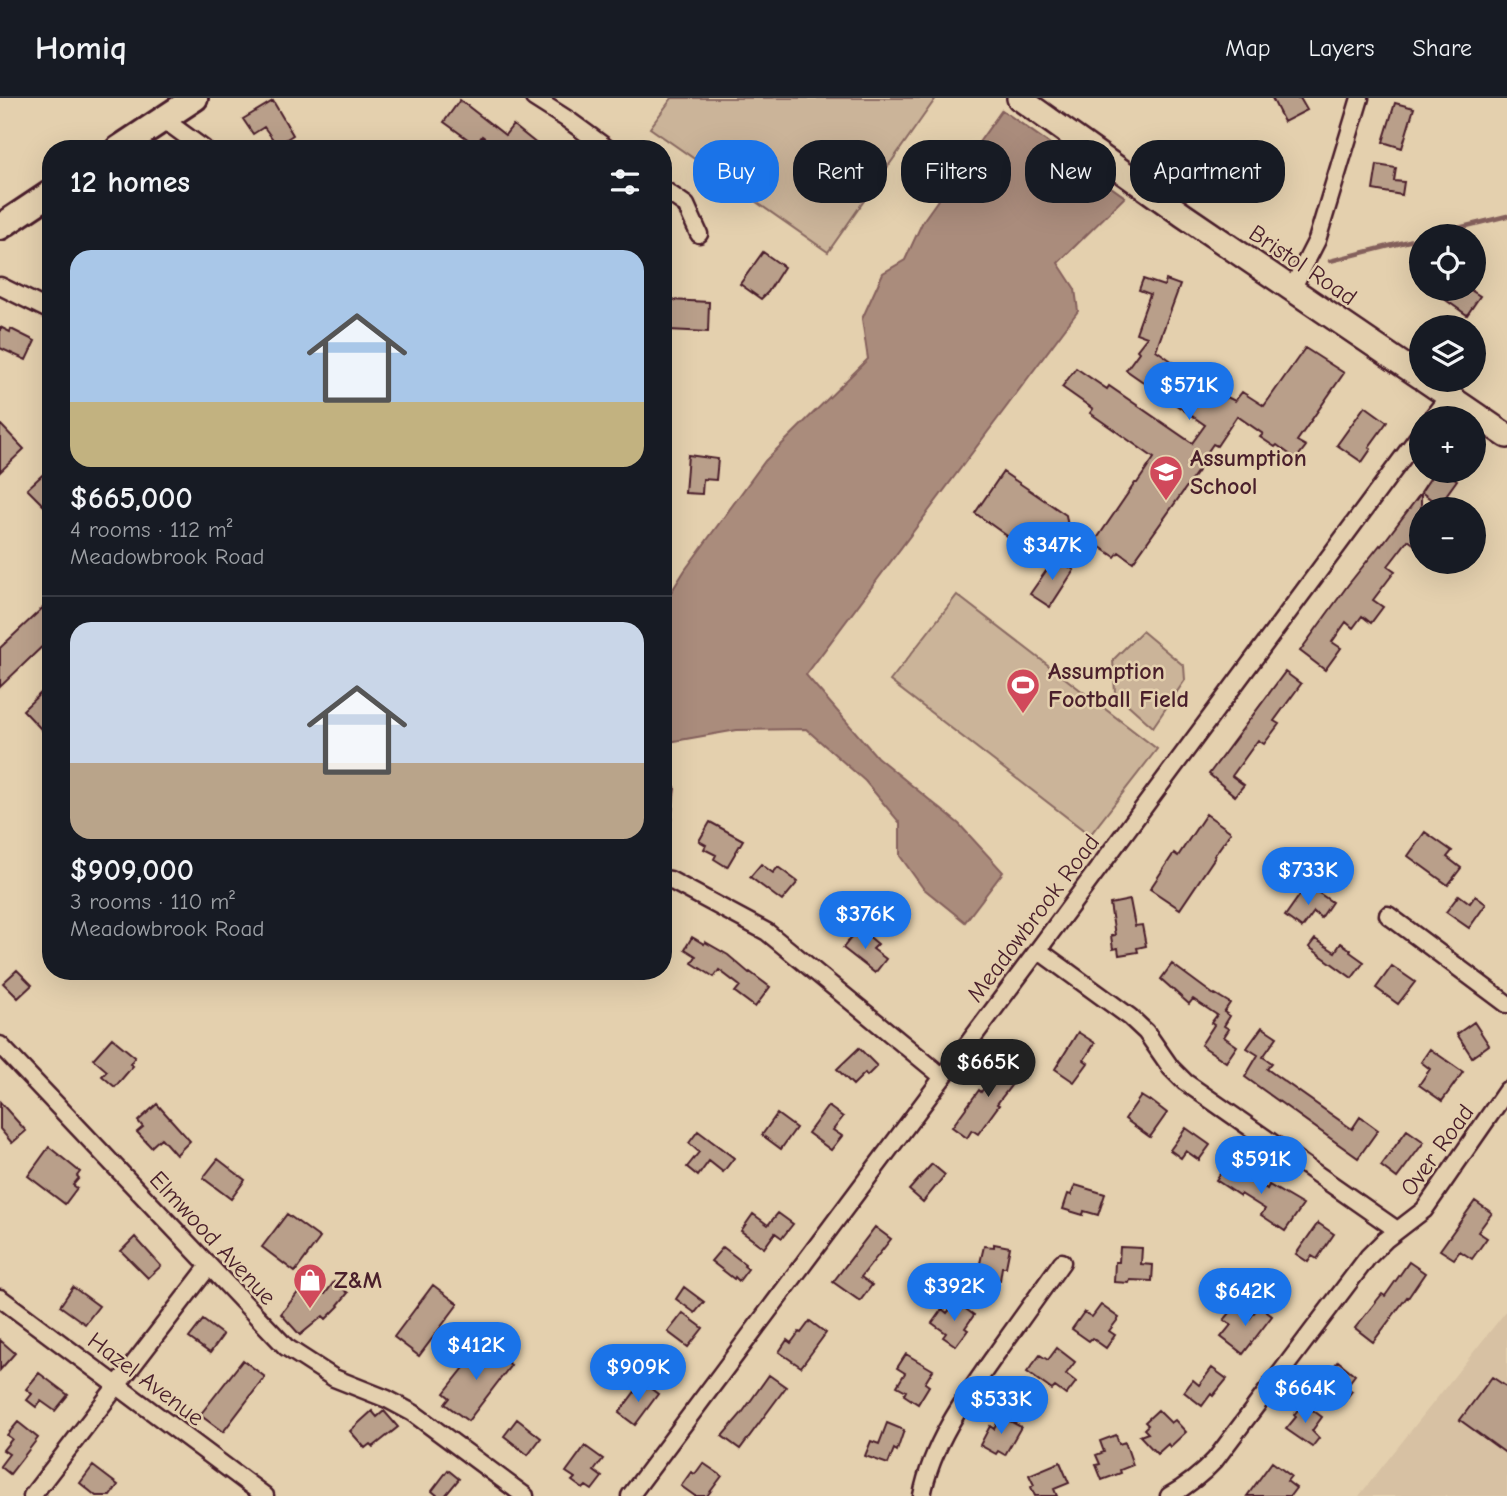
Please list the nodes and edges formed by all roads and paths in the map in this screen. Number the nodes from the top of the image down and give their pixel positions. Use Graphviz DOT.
graph roads {
  1 [pos="195,98"];
  2 [pos="534,98"];
  3 [pos="1019,98"];
  4 [pos="1360,98"];
  5 [pos="163,119"];
  6 [pos="132,140"];
  7 [pos="192,140"];
  8 [pos="596,140"];
  9 [pos="672,195"];
  10 [pos="42,199"];
  11 [pos="0,227"];
  12 [pos="699,234"];
  13 [pos="0,286"];
  14 [pos="1292,289"];
  15 [pos="42,307"];
  16 [pos="1409,368"];
  17 [pos="1443,392"];
  18 [pos="1449,396"];
  19 [pos="1441,406"];
  20 [pos="1507,436"];
  21 [pos="1409,449"];
  22 [pos="672,881"];
  23 [pos="1388,915"];
  24 [pos="1038,950"];
  25 [pos="1507,1004"];
  26 [pos="0,1045"];
  27 [pos="943,1077"];
  28 [pos="1507,1090"];
  29 [pos="1397,1230"];
  30 [pos="1062,1262"];
  31 [pos="209,1266"];
  32 [pos="0,1298"];
  33 [pos="116,1385"];
  34 [pos="32,1496"];
  35 [pos="265,1496"];
  36 [pos="525,1496"];
  37 [pos="630,1496"];
  38 [pos="922,1496"];
  39 [pos="1169,1496"];
  1 -- 5 [label="main road"];
  2 -- 8 [label="street"];
  3 -- 14 [label="main road, Bristol Road"];
  4 -- 14 [label="street"];
  5 -- 6 [label="main road"];
  5 -- 7 [label="street"];
  9 -- 12 [label="street"];
  10 -- 11 [label="main road"];
  13 -- 15 [label="street"];
  14 -- 16 [label="main road, Bristol Road"];
  17 -- 18 [label="main road, Bristol Road"];
  18 -- 19 [label="street"];
  18 -- 20 [label="main road, Bristol Road"];
  21 -- 24 [label="street, Meadowbrook Road"];
  22 -- 27 [label="street"];
  23 -- 25 [label="street"];
  24 -- 27 [label="street, Meadowbrook Road"];
  24 -- 29 [label="street"];
  26 -- 31 [label="street, Elmwood Avenue"];
  27 -- 37 [label="street, Meadowbrook Road"];
  28 -- 29 [label="street, Over Road"];
  29 -- 39 [label="street, Over Road"];
  30 -- 38 [label="street"];
  31 -- 33 [label="street"];
  31 -- 36 [label="street, Elmwood Avenue"];
  32 -- 33 [label="street, Hazel Avenue"];
  33 -- 34 [label="street"];
  33 -- 35 [label="street, Hazel Avenue"];
}
